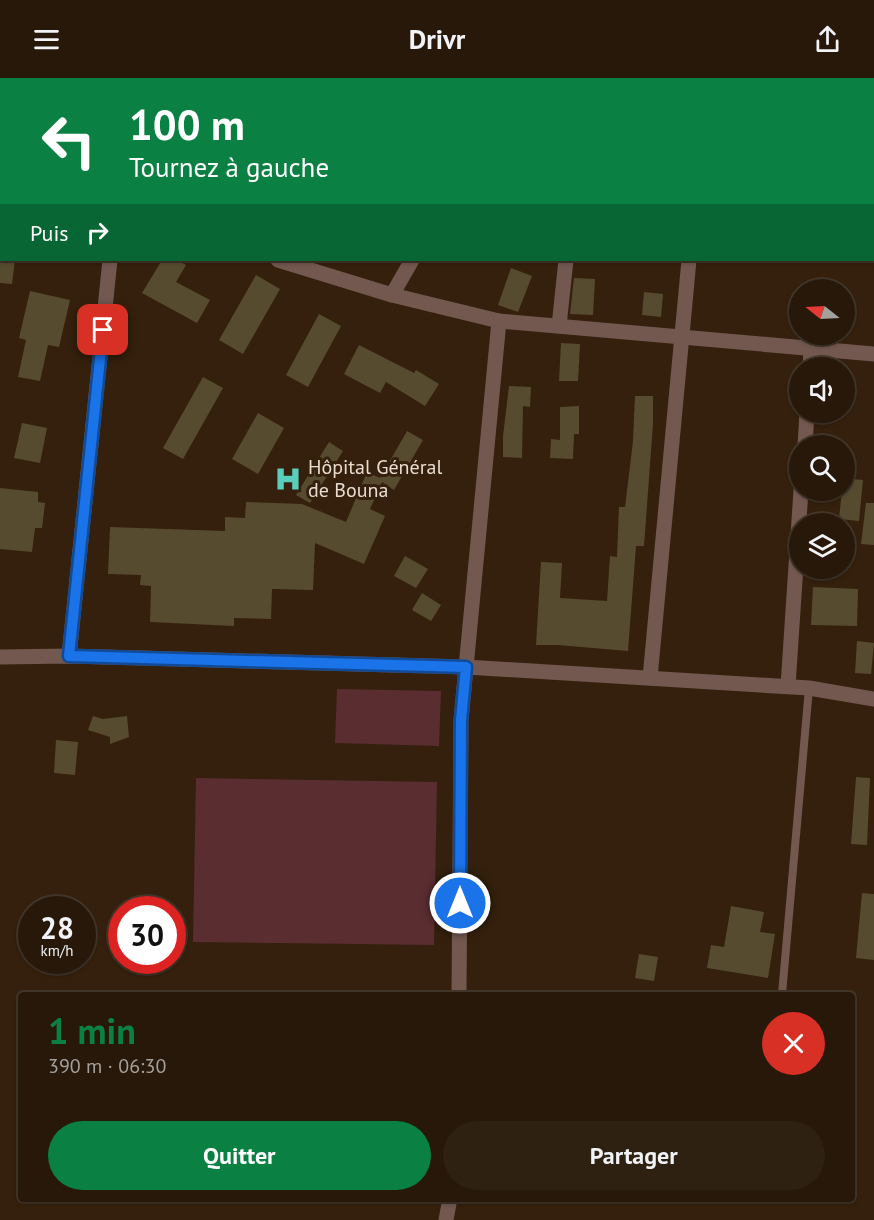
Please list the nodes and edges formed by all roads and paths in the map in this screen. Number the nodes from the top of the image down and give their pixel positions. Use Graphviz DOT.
graph roads {
  1 [pos="110,261"];
  2 [pos="281,261"];
  3 [pos="411,261"];
  4 [pos="566,261"];
  5 [pos="689,261"];
  6 [pos="392,295"];
  7 [pos="499,321"];
  8 [pos="559,326"];
  9 [pos="682,337"];
  10 [pos="811,349"];
  11 [pos="874,354"];
  12 [pos="811,357"];
  13 [pos="800,501"];
  14 [pos="69,656"];
  15 [pos="0,657"];
  16 [pos="466,667"];
  17 [pos="650,678"];
  18 [pos="788,686"];
  19 [pos="809,688"];
  20 [pos="874,699"];
  21 [pos="459,992"];
  22 [pos="782,992"];
  23 [pos="449,1202"];
  24 [pos="446,1220"];
  1 -- 14 [label="street"];
  2 -- 6 [label="street"];
  3 -- 6 [label="street"];
  4 -- 8 [label="street"];
  5 -- 9 [label="street"];
  6 -- 7 [label="street"];
  7 -- 8 [label="street"];
  7 -- 16 [label="street"];
  8 -- 9 [label="street"];
  9 -- 10 [label="street"];
  9 -- 17 [label="street"];
  10 -- 11 [label="street"];
  10 -- 12 [label="street"];
  13 -- 18 [label="street"];
  14 -- 15 [label="street"];
  14 -- 16 [label="street"];
  16 -- 17 [label="street"];
  16 -- 21 [label="street"];
  17 -- 18 [label="street"];
  18 -- 19 [label="street"];
  19 -- 20 [label="street"];
  19 -- 22 [label="lane"];
  23 -- 24 [label="street"];
}
